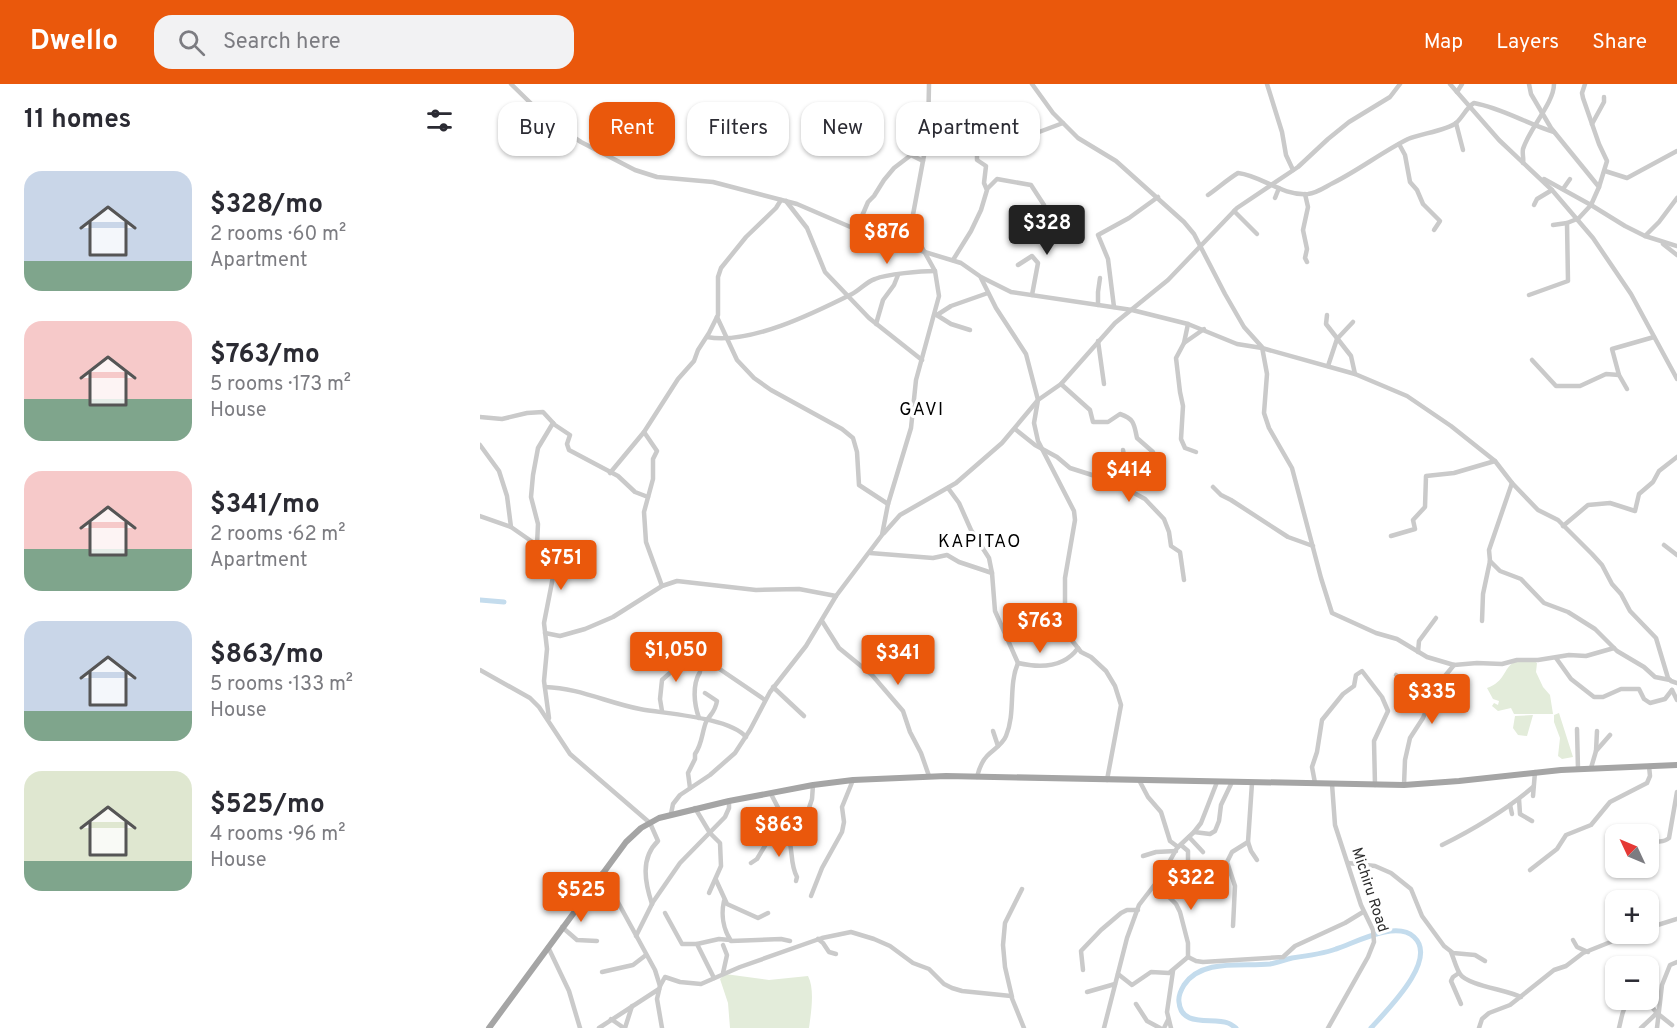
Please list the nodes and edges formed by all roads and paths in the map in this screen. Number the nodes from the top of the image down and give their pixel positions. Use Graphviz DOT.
graph roads {
  1 [pos="511,84"];
  2 [pos="929,84"];
  3 [pos="1032,84"];
  4 [pos="1267,84"];
  5 [pos="1400,84"];
  6 [pos="1450,84"];
  7 [pos="1462,84"];
  8 [pos="1529,84"];
  9 [pos="1554,84"];
  10 [pos="1585,84"];
  11 [pos="1457,92"];
  12 [pos="1604,97"];
  13 [pos="930,102"];
  14 [pos="1468,106"];
  15 [pos="1542,111"];
  16 [pos="1063,123"];
  17 [pos="1456,123"];
  18 [pos="1592,124"];
  19 [pos="1535,125"];
  20 [pos="1040,132"];
  21 [pos="1554,132"];
  22 [pos="1399,144"];
  23 [pos="1463,150"];
  24 [pos="1677,152"];
  25 [pos="924,156"];
  26 [pos="978,156"];
  27 [pos="923,161"];
  28 [pos="1523,163"];
  29 [pos="1293,170"];
  30 [pos="1605,171"];
  31 [pos="1539,177"];
  32 [pos="1570,179"];
  33 [pos="1270,186"];
  34 [pos="1599,187"];
  35 [pos="1279,188"];
  36 [pos="987,189"];
  37 [pos="1563,189"];
  38 [pos="1552,190"];
  39 [pos="1305,194"];
  40 [pos="1208,195"];
  41 [pos="1158,197"];
  42 [pos="1275,198"];
  43 [pos="1677,198"];
  44 [pos="784,201"];
  45 [pos="1044,205"];
  46 [pos="1534,205"];
  47 [pos="1592,205"];
  48 [pos="1234,211"];
  49 [pos="1577,219"];
  50 [pos="1567,223"];
  51 [pos="1552,225"];
  52 [pos="856,230"];
  53 [pos="1434,230"];
  54 [pos="1257,234"];
  55 [pos="1645,236"];
  56 [pos="1659,241"];
  57 [pos="1201,246"];
  58 [pos="1677,246"];
  59 [pos="924,252"];
  60 [pos="1677,255"];
  61 [pos="953,261"];
  62 [pos="1307,262"];
  63 [pos="1018,265"];
  64 [pos="935,271"];
  65 [pos="898,275"];
  66 [pos="981,277"];
  67 [pos="1100,279"];
  68 [pos="988,292"];
  69 [pos="1032,295"];
  70 [pos="1529,295"];
  71 [pos="848,296"];
  72 [pos="1098,305"];
  73 [pos="1114,307"];
  74 [pos="1132,310"];
  75 [pos="936,315"];
  76 [pos="1327,315"];
  77 [pos="717,317"];
  78 [pos="1353,322"];
  79 [pos="876,324"];
  80 [pos="1188,324"];
  81 [pos="1204,329"];
  82 [pos="970,330"];
  83 [pos="707,337"];
  84 [pos="727,337"];
  85 [pos="1654,337"];
  86 [pos="1337,339"];
  87 [pos="1098,341"];
  88 [pos="1184,343"];
  89 [pos="1262,348"];
  90 [pos="922,360"];
  91 [pos="1532,360"];
  92 [pos="1328,366"];
  93 [pos="1356,374"];
  94 [pos="1619,375"];
  95 [pos="1677,379"];
  96 [pos="1061,384"];
  97 [pos="1104,384"];
  98 [pos="1627,389"];
  99 [pos="1038,400"];
  100 [pos="480,417"];
  101 [pos="553,423"];
  102 [pos="1015,429"];
  103 [pos="644,432"];
  104 [pos="480,445"];
  105 [pos="1041,449"];
  106 [pos="1123,450"];
  107 [pos="1153,452"];
  108 [pos="1196,452"];
  109 [pos="1677,457"];
  110 [pos="1495,461"];
  111 [pos="610,473"];
  112 [pos="1114,482"];
  113 [pos="1512,483"];
  114 [pos="1213,487"];
  115 [pos="948,488"];
  116 [pos="648,497"];
  117 [pos="888,504"];
  118 [pos="480,516"];
  119 [pos="1563,526"];
  120 [pos="511,527"];
  121 [pos="882,535"];
  122 [pos="1391,536"];
  123 [pos="537,545"];
  124 [pos="1664,545"];
  125 [pos="1313,546"];
  126 [pos="870,553"];
  127 [pos="1677,555"];
  128 [pos="1490,561"];
  129 [pos="992,573"];
  130 [pos="1184,580"];
  131 [pos="662,586"];
  132 [pos="836,596"];
  133 [pos="1436,618"];
  134 [pos="822,621"];
  135 [pos="1482,621"];
  136 [pos="544,633"];
  137 [pos="1614,648"];
  138 [pos="1080,650"];
  139 [pos="1418,652"];
  140 [pos="699,655"];
  141 [pos="1556,658"];
  142 [pos="671,660"];
  143 [pos="1018,663"];
  144 [pos="1454,665"];
  145 [pos="480,670"];
  146 [pos="700,672"];
  147 [pos="1396,675"];
  148 [pos="1673,682"];
  149 [pos="545,687"];
  150 [pos="773,687"];
  151 [pos="1672,690"];
  152 [pos="705,693"];
  153 [pos="765,700"];
  154 [pos="1430,700"];
  155 [pos="1677,700"];
  156 [pos="662,711"];
  157 [pos="804,716"];
  158 [pos="699,718"];
  159 [pos="707,720"];
  160 [pos="549,721"];
  161 [pos="1577,729"];
  162 [pos="993,730"];
  163 [pos="1597,732"];
  164 [pos="1610,735"];
  165 [pos="746,736"];
  166 [pos="998,746"];
  167 [pos="1596,751"];
  168 [pos="1677,765"];
  169 [pos="1649,766"];
  170 [pos="1591,768"];
  171 [pos="1578,769"];
  172 [pos="1535,772"];
  173 [pos="929,776"];
  174 [pos="976,777"];
  175 [pos="853,780"];
  176 [pos="1107,780"];
  177 [pos="1139,780"];
  178 [pos="1217,782"];
  179 [pos="1232,782"];
  180 [pos="1252,783"];
  181 [pos="1315,783"];
  182 [pos="1332,784"];
  183 [pos="813,785"];
  184 [pos="1375,785"];
  185 [pos="1404,785"];
  186 [pos="1533,786"];
  187 [pos="690,788"];
  188 [pos="1677,792"];
  189 [pos="771,794"];
  190 [pos="1533,796"];
  191 [pos="1518,799"];
  192 [pos="729,801"];
  193 [pos="1510,805"];
  194 [pos="694,808"];
  195 [pos="671,814"];
  196 [pos="1512,814"];
  197 [pos="1532,821"];
  198 [pos="650,823"];
  199 [pos="811,829"];
  200 [pos="786,830"];
  201 [pos="1194,832"];
  202 [pos="710,833"];
  203 [pos="1189,837"];
  204 [pos="1248,842"];
  205 [pos="1659,842"];
  206 [pos="1443,845"];
  207 [pos="1178,848"];
  208 [pos="1203,852"];
  209 [pos="1143,856"];
  210 [pos="1188,860"];
  211 [pos="1257,860"];
  212 [pos="751,863"];
  213 [pos="1348,863"];
  214 [pos="1530,870"];
  215 [pos="602,873"];
  216 [pos="1162,875"];
  217 [pos="716,880"];
  218 [pos="796,881"];
  219 [pos="1022,889"];
  220 [pos="709,893"];
  221 [pos="812,896"];
  222 [pos="724,901"];
  223 [pos="652,904"];
  224 [pos="1138,910"];
  225 [pos="1363,912"];
  226 [pos="1677,912"];
  227 [pos="665,913"];
  228 [pos="768,913"];
  229 [pos="1676,920"];
  230 [pos="1659,925"];
  231 [pos="1233,926"];
  232 [pos="562,927"];
  233 [pos="636,936"];
  234 [pos="818,939"];
  235 [pos="730,940"];
  236 [pos="1573,940"];
  237 [pos="597,941"];
  238 [pos="790,941"];
  239 [pos="697,944"];
  240 [pos="1607,944"];
  241 [pos="723,945"];
  242 [pos="548,947"];
  243 [pos="1451,952"];
  244 [pos="1588,952"];
  245 [pos="836,954"];
  246 [pos="646,955"];
  247 [pos="1188,957"];
  248 [pos="1485,961"];
  249 [pos="1677,962"];
  250 [pos="1083,970"];
  251 [pos="1173,971"];
  252 [pos="602,972"];
  253 [pos="723,973"];
  254 [pos="1459,973"];
  255 [pos="1118,974"];
  256 [pos="714,978"];
  257 [pos="1115,984"];
  258 [pos="660,987"];
  259 [pos="1087,992"];
  260 [pos="1012,997"];
  261 [pos="1521,997"];
  262 [pos="1136,1004"];
  263 [pos="1461,1004"];
  264 [pos="632,1006"];
  265 [pos="1658,1013"];
  266 [pos="611,1019"];
  267 [pos="1168,1020"];
  268 [pos="1672,1025"];
  269 [pos="489,1028"];
  270 [pos="580,1028"];
  271 [pos="599,1028"];
  272 [pos="625,1028"];
  273 [pos="662,1028"];
  274 [pos="1024,1028"];
  275 [pos="1104,1028"];
  276 [pos="1162,1028"];
  277 [pos="1171,1028"];
  278 [pos="1328,1028"];
  279 [pos="1479,1028"];
  280 [pos="1619,1028"];
  281 [pos="1641,1028"];
  282 [pos="1658,1028"];
  1 -- 44 [label="street"];
  2 -- 13 [label="street"];
  3 -- 16 [label="street"];
  4 -- 29 [label="street"];
  5 -- 29 [label="street"];
  6 -- 11 [label="street"];
  7 -- 11 [label="street"];
  8 -- 15 [label="street"];
  9 -- 15 [label="street"];
  10 -- 18 [label="street"];
  11 -- 14 [label="street"];
  12 -- 18 [label="street"];
  14 -- 17 [label="street"];
  14 -- 19 [label="street"];
  14 -- 28 [label="street"];
  15 -- 19 [label="street"];
  15 -- 21 [label="street"];
  16 -- 20 [label="street"];
  16 -- 41 [label="street"];
  17 -- 22 [label="street"];
  17 -- 23 [label="street"];
  18 -- 30 [label="street"];
  19 -- 21 [label="street"];
  19 -- 28 [label="street"];
  21 -- 34 [label="street"];
  22 -- 39 [label="street"];
  22 -- 53 [label="street"];
  24 -- 30 [label="street"];
  25 -- 27 [label="street"];
  26 -- 36 [label="street"];
  27 -- 52 [label="street"];
  27 -- 59 [label="street"];
  28 -- 31 [label="street"];
  29 -- 33 [label="street"];
  30 -- 34 [label="street"];
  31 -- 37 [label="street"];
  31 -- 38 [label="street"];
  32 -- 37 [label="street"];
  33 -- 35 [label="street"];
  33 -- 40 [label="street"];
  33 -- 48 [label="street"];
  34 -- 47 [label="street"];
  35 -- 39 [label="street"];
  35 -- 42 [label="street"];
  36 -- 45 [label="street"];
  36 -- 61 [label="street"];
  37 -- 47 [label="street"];
  38 -- 46 [label="street"];
  38 -- 49 [label="street"];
  39 -- 62 [label="street"];
  41 -- 57 [label="street"];
  41 -- 73 [label="street"];
  43 -- 55 [label="street"];
  44 -- 52 [label="street"];
  44 -- 71 [label="street"];
  44 -- 77 [label="street"];
  47 -- 49 [label="street"];
  47 -- 55 [label="street"];
  48 -- 54 [label="street"];
  48 -- 57 [label="street"];
  49 -- 50 [label="street"];
  49 -- 85 [label="street"];
  50 -- 51 [label="street"];
  50 -- 70 [label="street"];
  52 -- 59 [label="street"];
  55 -- 56 [label="street"];
  56 -- 58 [label="street"];
  56 -- 60 [label="street"];
  57 -- 74 [label="street"];
  57 -- 89 [label="street"];
  59 -- 61 [label="street"];
  59 -- 64 [label="street"];
  61 -- 66 [label="street"];
  63 -- 69 [label="street"];
  64 -- 65 [label="street"];
  64 -- 75 [label="street"];
  65 -- 71 [label="street"];
  65 -- 79 [label="street"];
  66 -- 68 [label="street"];
  66 -- 69 [label="street"];
  67 -- 72 [label="street"];
  68 -- 75 [label="street"];
  68 -- 99 [label="street"];
  69 -- 72 [label="street"];
  71 -- 79 [label="street"];
  71 -- 84 [label="street"];
  72 -- 73 [label="street"];
  73 -- 74 [label="street"];
  74 -- 80 [label="street"];
  74 -- 87 [label="street"];
  75 -- 82 [label="street"];
  75 -- 90 [label="street"];
  76 -- 86 [label="street"];
  77 -- 83 [label="street"];
  77 -- 84 [label="street"];
  78 -- 86 [label="street"];
  79 -- 90 [label="street"];
  80 -- 81 [label="street"];
  80 -- 88 [label="street"];
  81 -- 88 [label="street"];
  81 -- 89 [label="street"];
  83 -- 84 [label="street"];
  83 -- 103 [label="street"];
  84 -- 117 [label="street"];
  85 -- 94 [label="street"];
  85 -- 95 [label="street"];
  86 -- 92 [label="street"];
  86 -- 93 [label="street"];
  87 -- 96 [label="street"];
  87 -- 97 [label="street"];
  88 -- 108 [label="street"];
  89 -- 92 [label="street"];
  89 -- 125 [label="street"];
  90 -- 117 [label="street"];
  91 -- 94 [label="street"];
  92 -- 93 [label="street"];
  93 -- 110 [label="street"];
  94 -- 98 [label="street"];
  96 -- 99 [label="street"];
  96 -- 107 [label="street"];
  99 -- 102 [label="street"];
  99 -- 105 [label="street"];
  100 -- 101 [label="street"];
  101 -- 111 [label="street"];
  101 -- 123 [label="street"];
  102 -- 105 [label="street"];
  102 -- 115 [label="street"];
  103 -- 111 [label="street"];
  103 -- 116 [label="street"];
  104 -- 120 [label="street"];
  105 -- 112 [label="street"];
  105 -- 138 [label="street"];
  106 -- 112 [label="street"];
  109 -- 119 [label="street"];
  110 -- 113 [label="street"];
  110 -- 122 [label="street"];
  111 -- 116 [label="street"];
  112 -- 130 [label="street"];
  113 -- 119 [label="street"];
  113 -- 128 [label="street"];
  114 -- 125 [label="street"];
  115 -- 121 [label="street"];
  115 -- 129 [label="street"];
  116 -- 131 [label="street"];
  117 -- 121 [label="street"];
  118 -- 120 [label="street"];
  119 -- 148 [label="street"];
  120 -- 123 [label="street"];
  121 -- 126 [label="street"];
  123 -- 136 [label="street"];
  124 -- 127 [label="street"];
  125 -- 139 [label="street"];
  126 -- 129 [label="street"];
  126 -- 132 [label="street"];
  128 -- 135 [label="street"];
  128 -- 137 [label="street"];
  129 -- 143 [label="street"];
  131 -- 132 [label="street"];
  131 -- 136 [label="street"];
  132 -- 134 [label="street"];
  133 -- 139 [label="street"];
  134 -- 150 [label="street"];
  134 -- 173 [label="street"];
  136 -- 149 [label="street"];
  137 -- 141 [label="street"];
  137 -- 148 [label="street"];
  138 -- 143 [label="street"];
  138 -- 176 [label="street"];
  139 -- 144 [label="street"];
  140 -- 153 [label="street"];
  141 -- 144 [label="street"];
  141 -- 151 [label="street"];
  142 -- 156 [label="street"];
  143 -- 166 [label="street"];
  144 -- 154 [label="street"];
  145 -- 160 [label="street"];
  146 -- 158 [label="street"];
  147 -- 154 [label="street"];
  148 -- 151 [label="street"];
  149 -- 156 [label="street"];
  149 -- 160 [label="street"];
  150 -- 153 [label="street"];
  150 -- 157 [label="street"];
  151 -- 155 [label="street"];
  152 -- 159 [label="street"];
  153 -- 165 [label="street"];
  154 -- 185 [label="street"];
  156 -- 158 [label="street"];
  158 -- 159 [label="street"];
  159 -- 165 [label="street"];
  159 -- 187 [label="street"];
  160 -- 198 [label="street"];
  161 -- 171 [label="street"];
  162 -- 166 [label="street"];
  163 -- 167 [label="street"];
  164 -- 167 [label="street"];
  165 -- 187 [label="street"];
  166 -- 174 [label="street"];
  167 -- 170 [label="street"];
  168 -- 169 [label="main road"];
  169 -- 170 [label="main road"];
  169 -- 214 [label="street"];
  170 -- 171 [label="main road"];
  171 -- 172 [label="main road"];
  172 -- 185 [label="main road"];
  172 -- 186 [label="street"];
  173 -- 174 [label="main road"];
  173 -- 175 [label="main road"];
  174 -- 176 [label="main road"];
  175 -- 183 [label="main road"];
  175 -- 221 [label="street"];
  176 -- 177 [label="main road"];
  177 -- 178 [label="main road"];
  177 -- 207 [label="street"];
  178 -- 179 [label="main road"];
  178 -- 201 [label="street"];
  179 -- 180 [label="main road"];
  179 -- 201 [label="street"];
  180 -- 181 [label="main road"];
  180 -- 204 [label="street"];
  181 -- 182 [label="main road"];
  181 -- 184 [label="street"];
  182 -- 184 [label="main road"];
  182 -- 213 [label="street, Michiru Road"];
  183 -- 189 [label="main road"];
  183 -- 199 [label="street"];
  184 -- 185 [label="main road"];
  186 -- 190 [label="street"];
  186 -- 191 [label="street"];
  187 -- 195 [label="street"];
  188 -- 205 [label="street"];
  189 -- 192 [label="main road"];
  189 -- 200 [label="street"];
  191 -- 193 [label="street"];
  191 -- 197 [label="street"];
  192 -- 194 [label="main road"];
  192 -- 202 [label="street"];
  193 -- 196 [label="street"];
  193 -- 206 [label="street"];
  194 -- 195 [label="main road"];
  194 -- 202 [label="street"];
  195 -- 198 [label="main road"];
  198 -- 215 [label="main road"];
  198 -- 223 [label="street"];
  200 -- 212 [label="street"];
  200 -- 218 [label="street"];
  201 -- 203 [label="street"];
  202 -- 217 [label="street"];
  202 -- 223 [label="street"];
  203 -- 207 [label="street"];
  203 -- 208 [label="street"];
  204 -- 211 [label="street"];
  204 -- 231 [label="street"];
  207 -- 209 [label="street"];
  207 -- 210 [label="street"];
  207 -- 216 [label="street"];
  213 -- 225 [label="street, Michiru Road"];
  213 -- 243 [label="street"];
  215 -- 232 [label="main road"];
  215 -- 233 [label="street"];
  216 -- 224 [label="street"];
  216 -- 247 [label="street"];
  217 -- 220 [label="street"];
  217 -- 222 [label="street"];
  219 -- 260 [label="street"];
  222 -- 228 [label="street"];
  222 -- 235 [label="street"];
  223 -- 233 [label="street"];
  224 -- 250 [label="street"];
  224 -- 255 [label="street"];
  225 -- 247 [label="street"];
  225 -- 278 [label="street, Michiru Road"];
  226 -- 229 [label="street"];
  227 -- 239 [label="street"];
  229 -- 230 [label="street"];
  232 -- 237 [label="street"];
  232 -- 242 [label="main road"];
  233 -- 246 [label="street"];
  234 -- 245 [label="street"];
  234 -- 253 [label="street"];
  234 -- 260 [label="street"];
  235 -- 238 [label="street"];
  235 -- 239 [label="street"];
  236 -- 244 [label="street"];
  239 -- 256 [label="street"];
  240 -- 244 [label="street"];
  241 -- 253 [label="street"];
  242 -- 269 [label="main road"];
  242 -- 270 [label="street"];
  243 -- 248 [label="street"];
  243 -- 254 [label="street"];
  244 -- 261 [label="street"];
  246 -- 252 [label="street"];
  246 -- 258 [label="street"];
  247 -- 251 [label="street"];
  249 -- 265 [label="street"];
  251 -- 255 [label="street"];
  251 -- 267 [label="street"];
  253 -- 256 [label="street"];
  254 -- 261 [label="street"];
  254 -- 263 [label="street"];
  255 -- 257 [label="street"];
  256 -- 258 [label="street"];
  257 -- 259 [label="street"];
  257 -- 275 [label="street"];
  258 -- 264 [label="street"];
  258 -- 273 [label="street"];
  260 -- 274 [label="street"];
  261 -- 279 [label="street"];
  262 -- 276 [label="street"];
  264 -- 266 [label="street"];
  264 -- 272 [label="street"];
  265 -- 268 [label="street"];
  265 -- 280 [label="street"];
  265 -- 281 [label="street"];
  265 -- 282 [label="street"];
  266 -- 271 [label="street"];
  266 -- 272 [label="street"];
  267 -- 276 [label="street"];
  267 -- 277 [label="street"];
}
